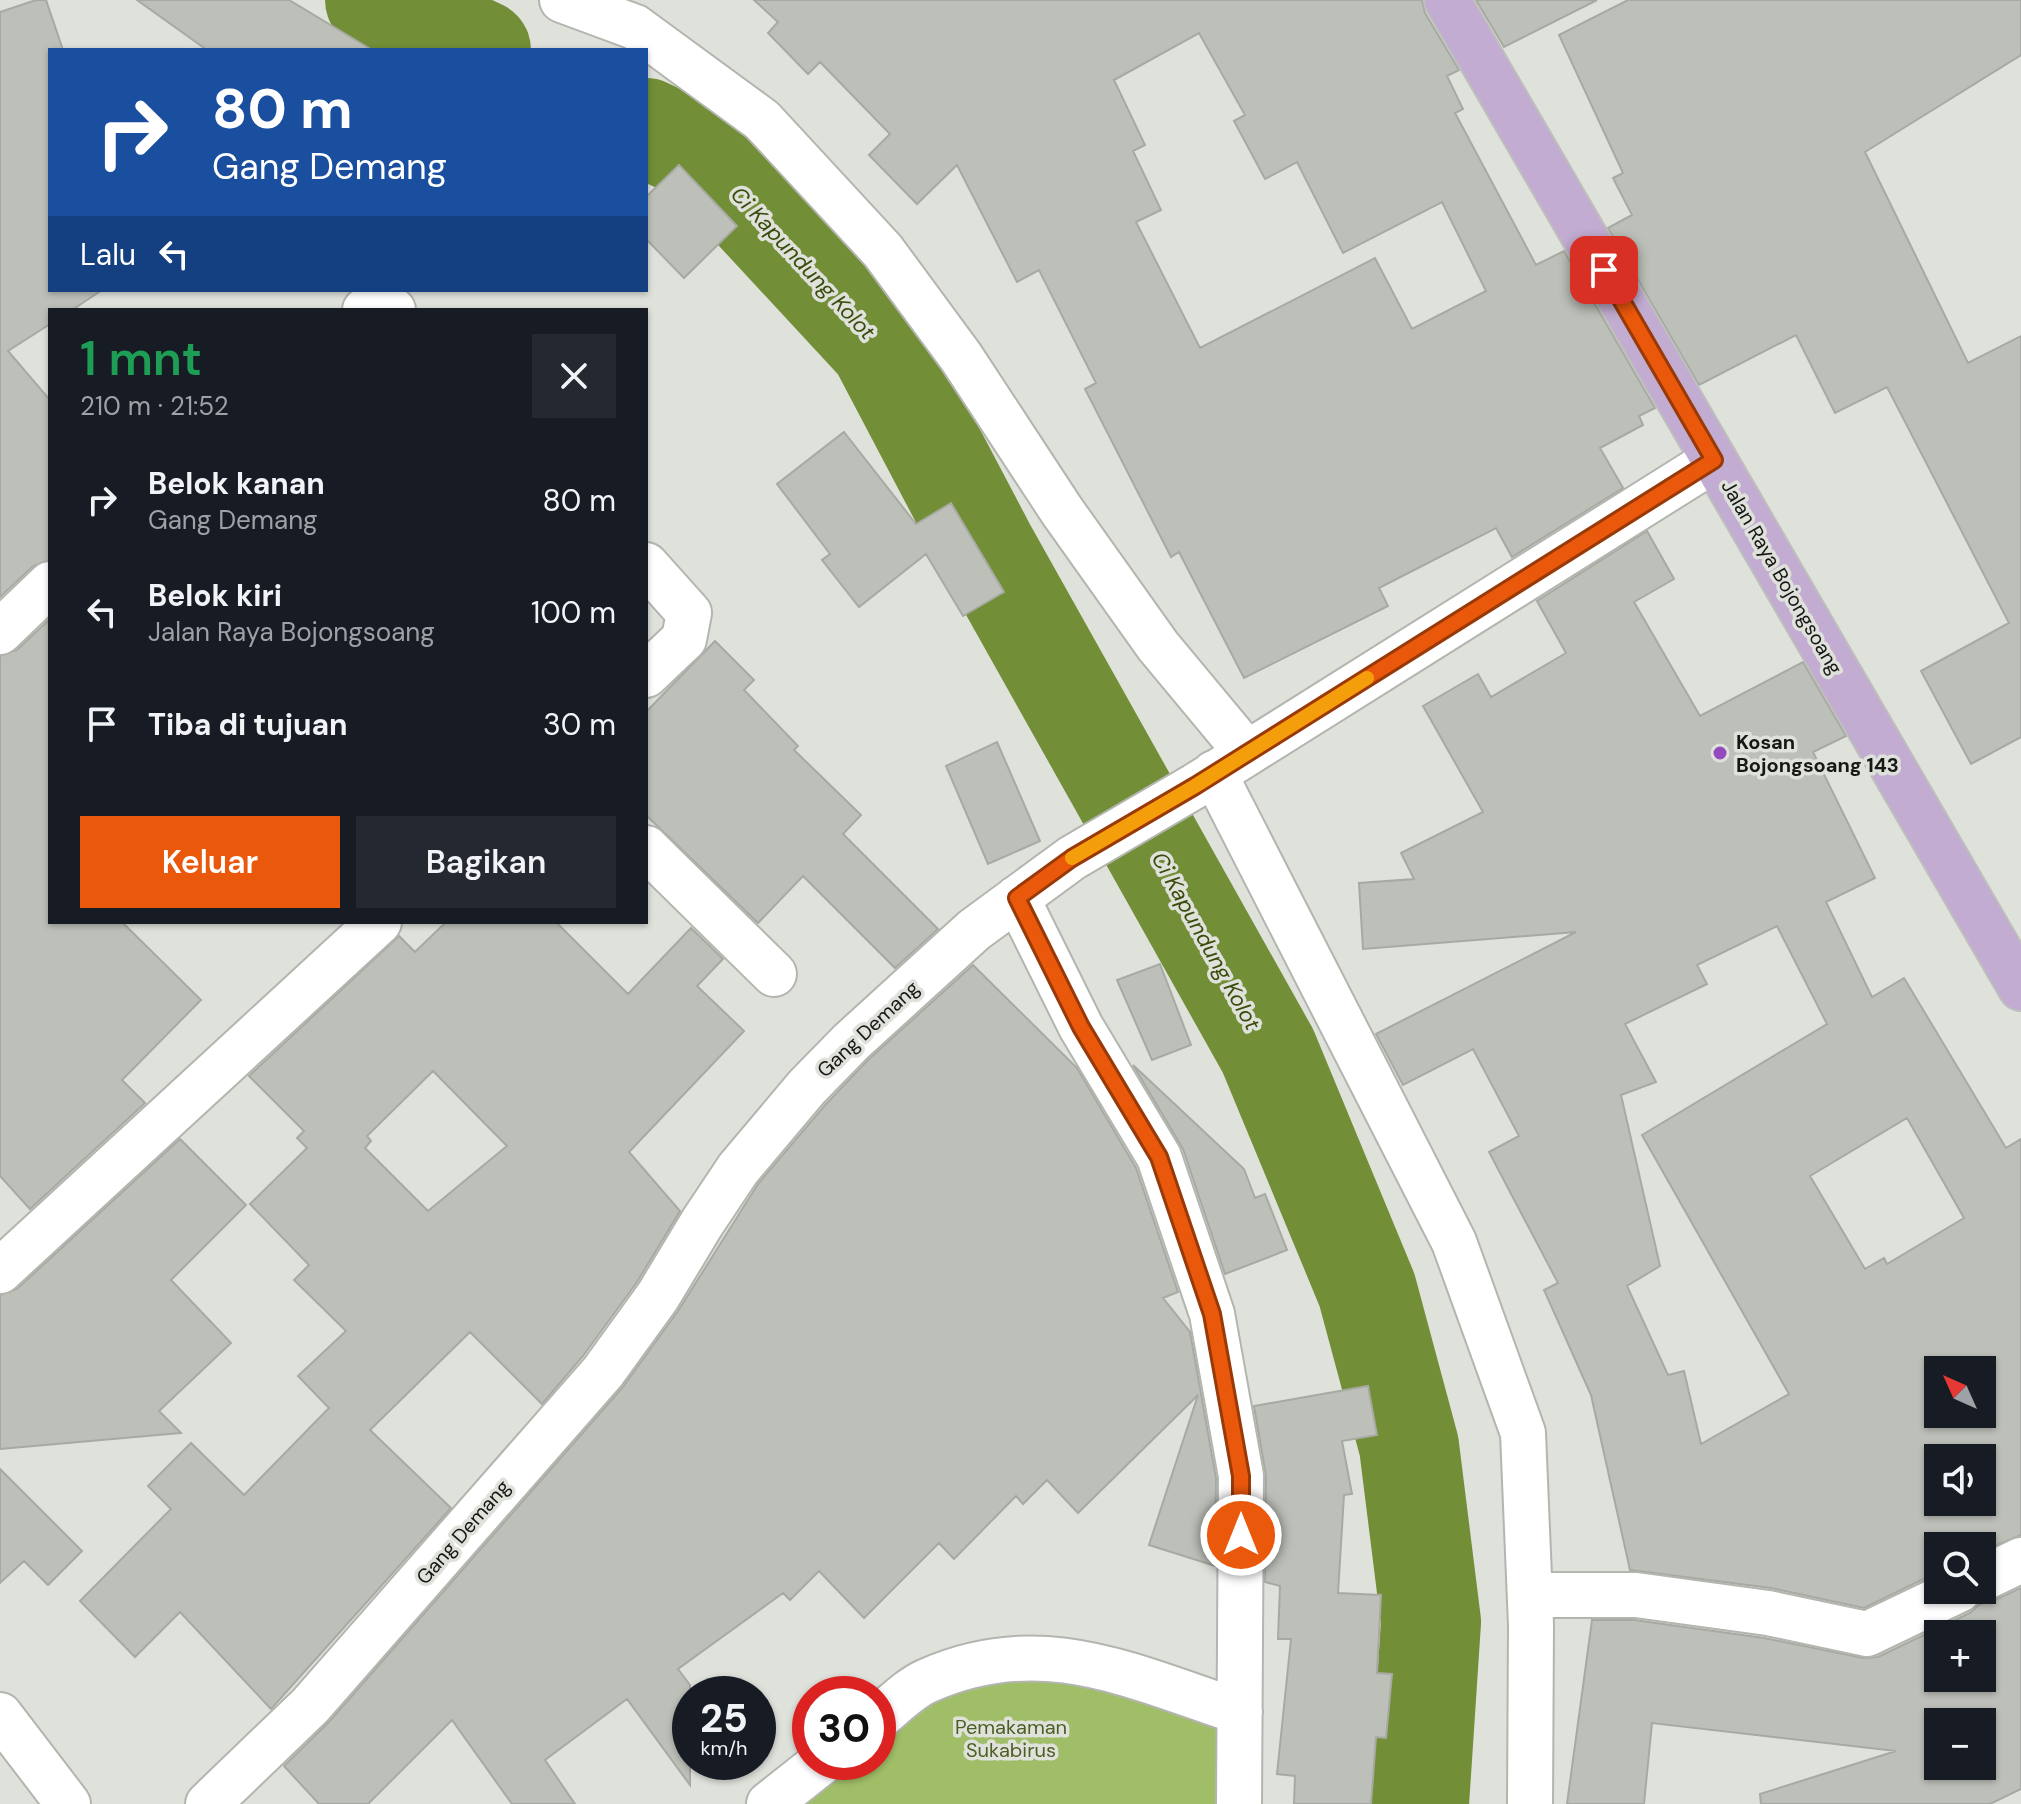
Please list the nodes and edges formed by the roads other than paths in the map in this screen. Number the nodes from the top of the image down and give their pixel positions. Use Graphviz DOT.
graph roads {
  1 [pos="562,0"];
  2 [pos="1447,0"];
  3 [pos="640,14"];
  4 [pos="370,308"];
  5 [pos="388,308"];
  6 [pos="1714,460"];
  7 [pos="648,567"];
  8 [pos="48,586"];
  9 [pos="0,632"];
  10 [pos="648,673"];
  11 [pos="1219,771"];
  12 [pos="648,850"];
  13 [pos="1017,898"];
  14 [pos="377,924"];
  15 [pos="774,974"];
  16 [pos="2021,988"];
  17 [pos="0,1271"];
  18 [pos="2021,1560"];
  19 [pos="1996,1572"];
  20 [pos="1530,1595"];
  21 [pos="1930,1604"];
  22 [pos="896,1704"];
  23 [pos="1240,1712"];
  24 [pos="0,1715"];
  25 [pos="799,1780"];
  26 [pos="68,1804"];
  27 [pos="208,1804"];
  28 [pos="769,1804"];
  29 [pos="1239,1804"];
  30 [pos="1530,1804"];
  1 -- 3 [label="street"];
  2 -- 6 [label="main road, Jalan Raya Bojongsoang"];
  3 -- 11 [label="street"];
  4 -- 5 [label="street"];
  6 -- 11 [label="street, Gang Demang"];
  6 -- 16 [label="main road, Jalan Raya Bojongsoang"];
  7 -- 10 [label="street"];
  8 -- 9 [label="street"];
  11 -- 13 [label="street, Gang Demang"];
  11 -- 20 [label="street"];
  12 -- 15 [label="street"];
  13 -- 23 [label="street"];
  13 -- 27 [label="street, Gang Demang"];
  14 -- 17 [label="street"];
  18 -- 19 [label="street"];
  20 -- 21 [label="street"];
  20 -- 30 [label="street"];
  22 -- 23 [label="street"];
  23 -- 29 [label="street"];
  24 -- 26 [label="street"];
  25 -- 28 [label="street"];
}
